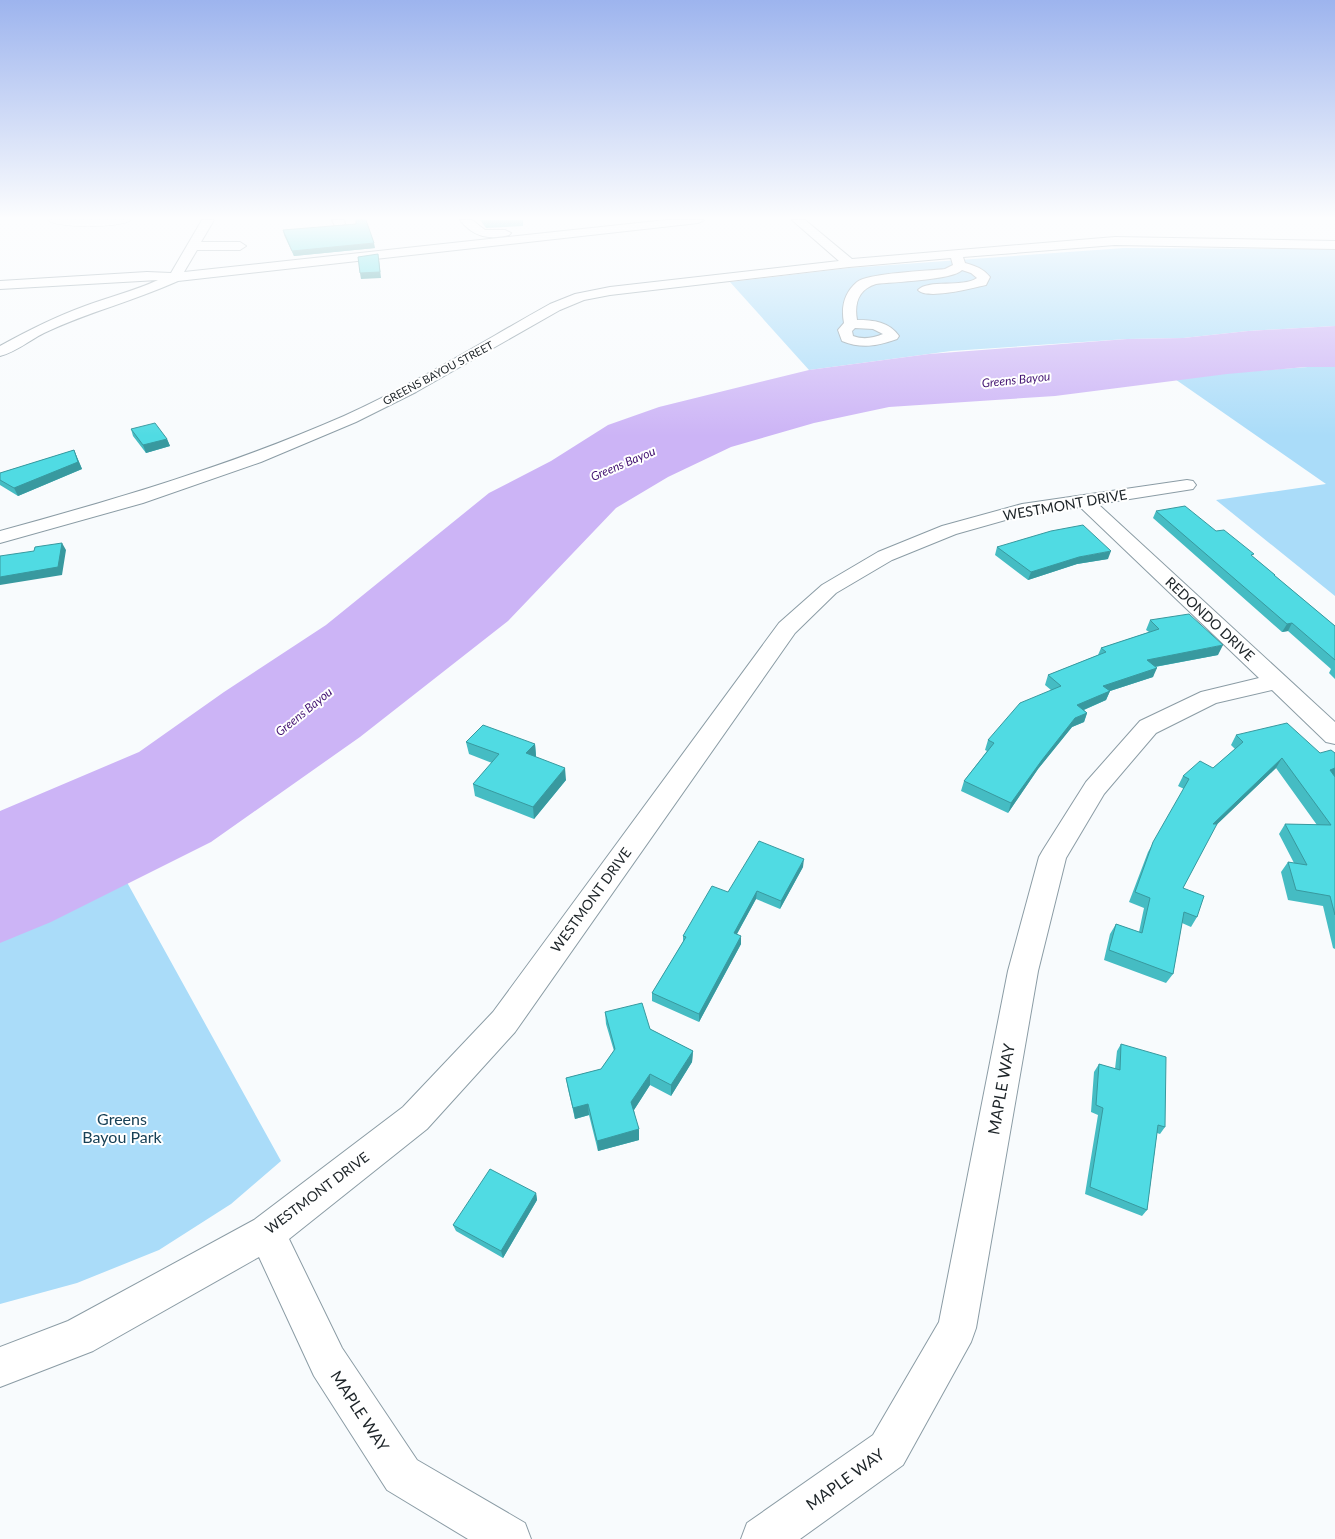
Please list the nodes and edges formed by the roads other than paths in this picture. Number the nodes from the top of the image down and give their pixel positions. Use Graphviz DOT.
graph roads {
  1 [pos="142,292"];
  2 [pos="606,292"];
  3 [pos="857,292"];
  4 [pos="888,292"];
  5 [pos="853,295"];
  6 [pos="851,324"];
  7 [pos="0,352"];
  8 [pos="1187,486"];
  9 [pos="1084,501"];
  10 [pos="0,538"];
  11 [pos="1276,681"];
  12 [pos="1335,736"];
  13 [pos="267,1233"];
  14 [pos="0,1367"];
  15 [pos="509,1539"];
  16 [pos="764,1539"];
  1 -- 7 [label="street"];
  2 -- 10 [label="street, GREENS BAYOU STREET"];
  3 -- 5 [label="street"];
  4 -- 5 [label="street"];
  5 -- 6 [label="street"];
  8 -- 9 [label="street, WESTMONT DRIVE"];
  9 -- 11 [label="street, REDONDO DRIVE"];
  9 -- 13 [label="street, WESTMONT DRIVE"];
  11 -- 12 [label="street, REDONDO DRIVE"];
  11 -- 16 [label="street, MAPLE WAY"];
  13 -- 14 [label="street, WESTMONT DRIVE"];
  13 -- 15 [label="street, MAPLE WAY"];
}
